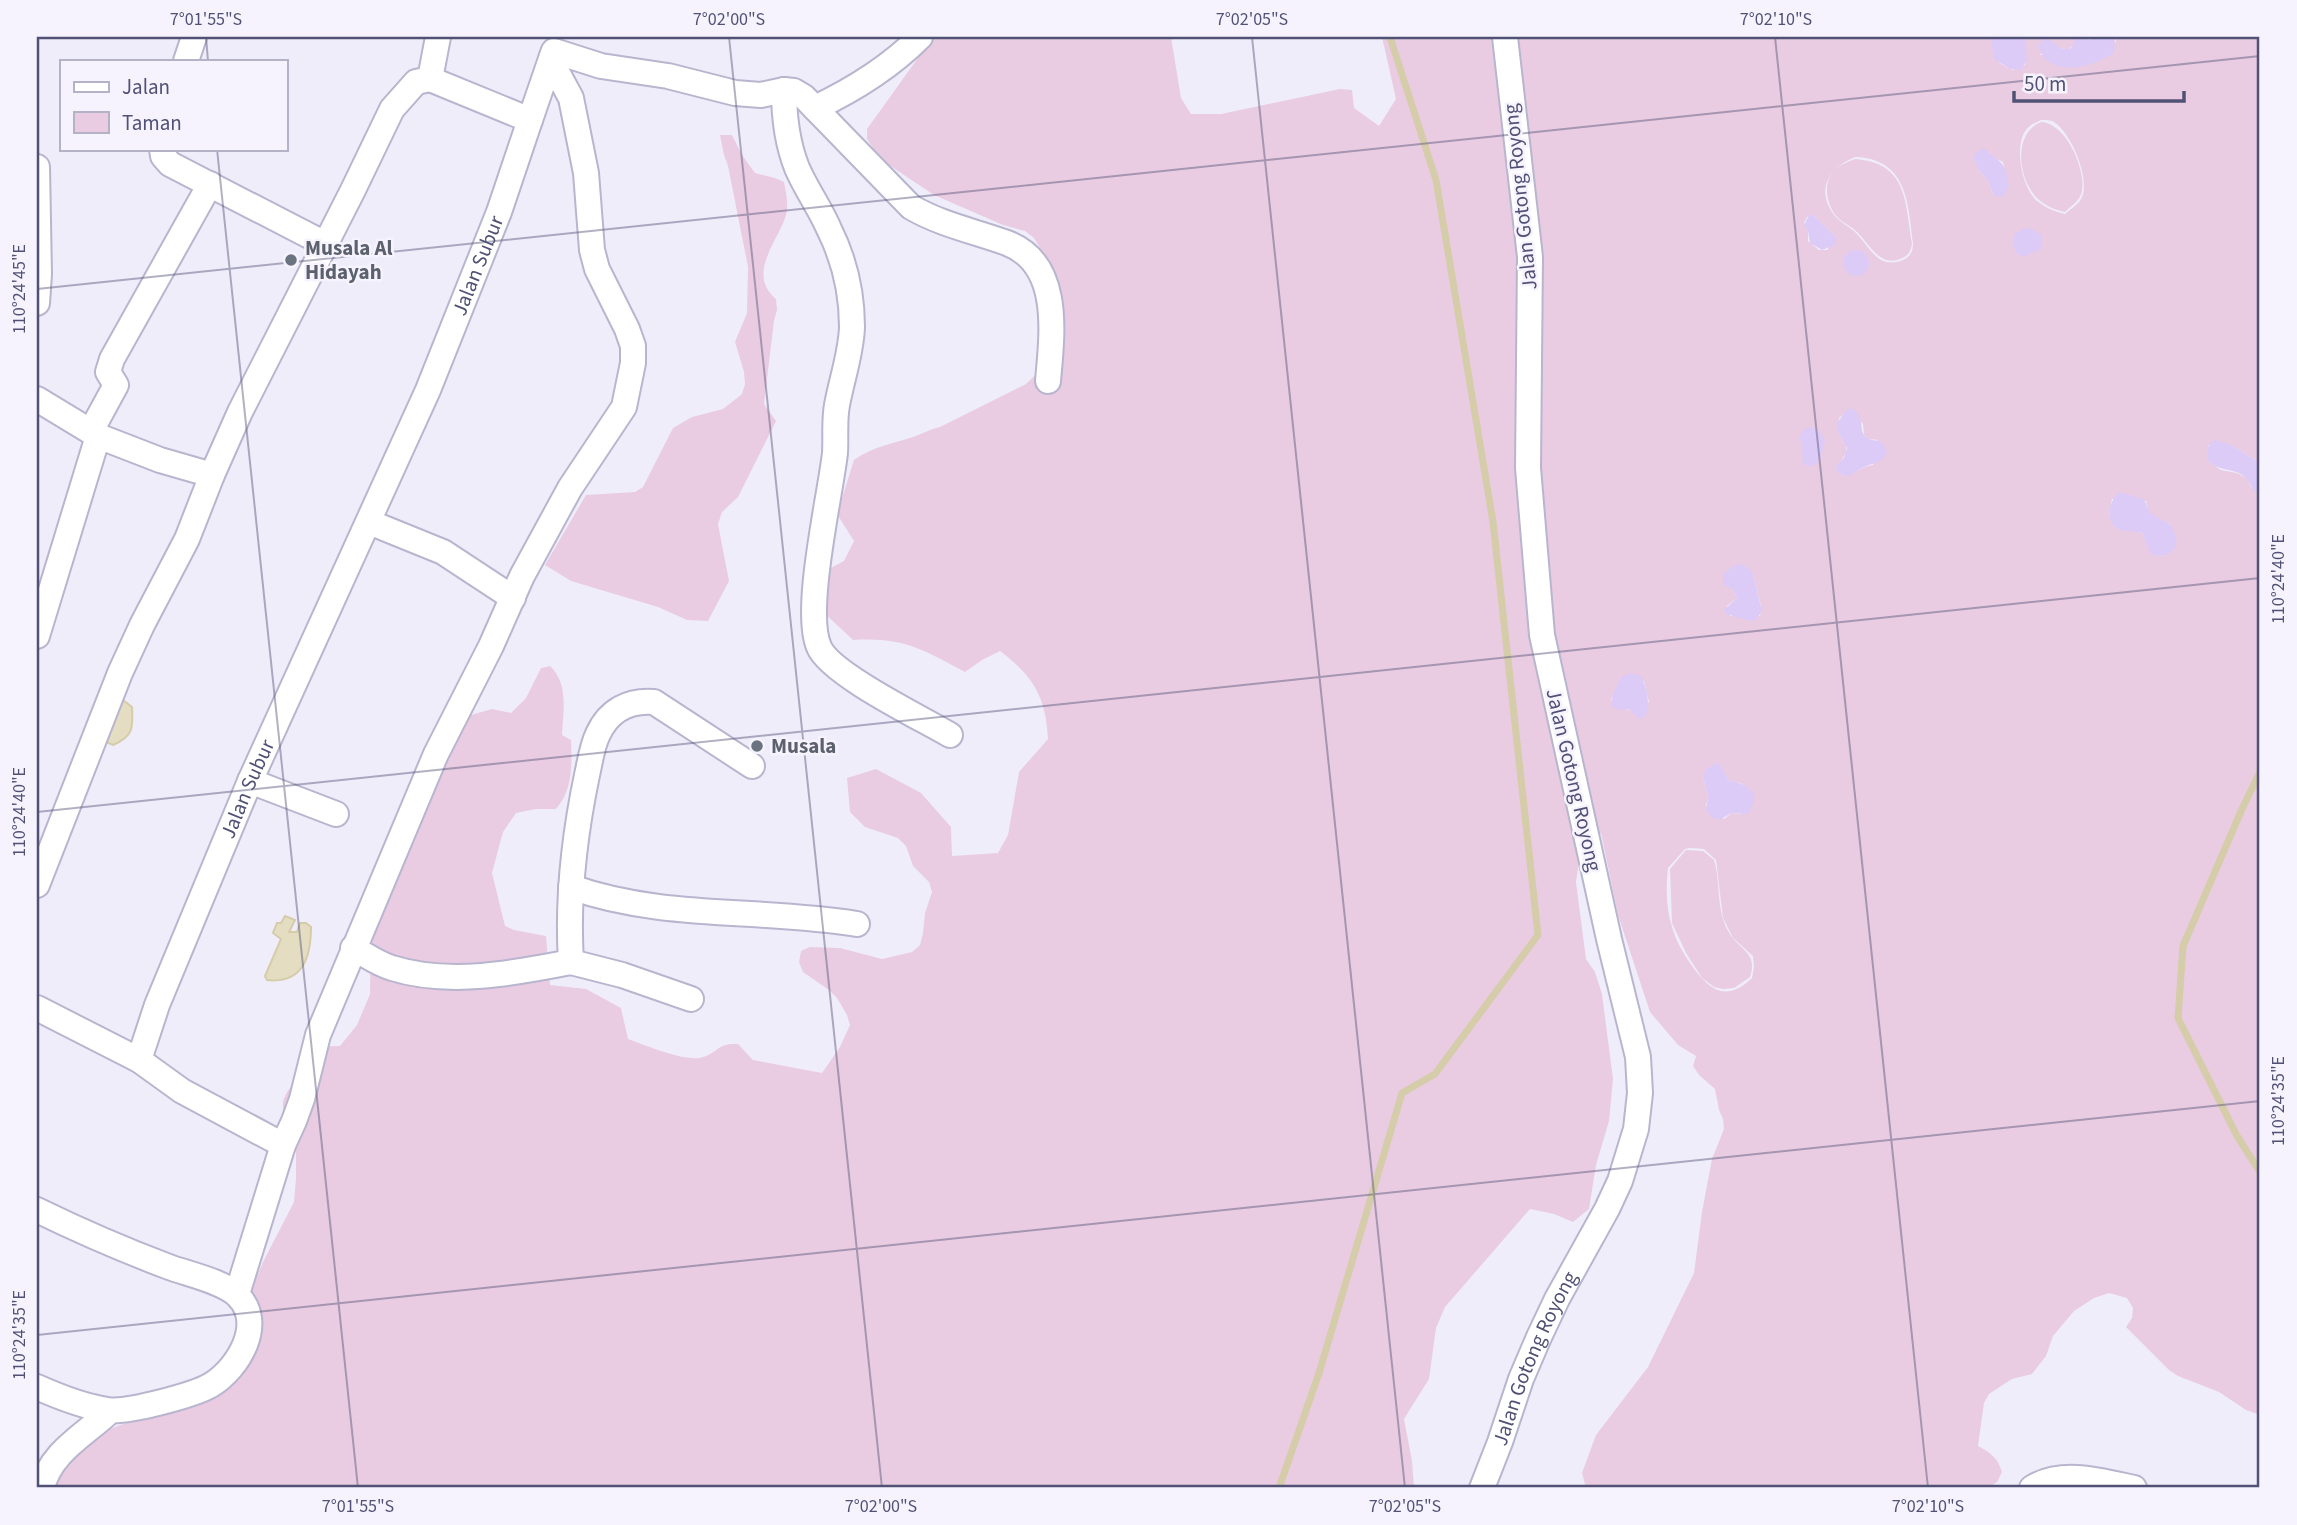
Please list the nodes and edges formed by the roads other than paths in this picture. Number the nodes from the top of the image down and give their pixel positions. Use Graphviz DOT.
graph roads {
  1 [pos="194,37"];
  2 [pos="438,37"];
  3 [pos="920,37"];
  4 [pos="1505,37"];
  5 [pos="555,50"];
  6 [pos="186,60"];
  7 [pos="430,79"];
  8 [pos="784,90"];
  9 [pos="815,108"];
  10 [pos="530,120"];
  11 [pos="162,150"];
  12 [pos="37,167"];
  13 [pos="210,184"];
  14 [pos="324,244"];
  15 [pos="37,303"];
  16 [pos="1048,381"];
  17 [pos="37,399"];
  18 [pos="95,434"];
  19 [pos="212,475"];
  20 [pos="369,522"];
  21 [pos="513,598"];
  22 [pos="37,635"];
  23 [pos="950,735"];
  24 [pos="752,766"];
  25 [pos="250,781"];
  26 [pos="336,814"];
  27 [pos="37,885"];
  28 [pos="571,887"];
  29 [pos="857,924"];
  30 [pos="353,948"];
  31 [pos="571,962"];
  32 [pos="691,999"];
  33 [pos="37,1008"];
  34 [pos="139,1060"];
  35 [pos="283,1145"];
  36 [pos="37,1210"];
  37 [pos="237,1294"];
  38 [pos="37,1387"];
  39 [pos="110,1411"];
  40 [pos="42,1488"];
  41 [pos="1482,1488"];
  42 [pos="2032,1488"];
  43 [pos="2134,1488"];
  1 -- 6 [label="street"];
  2 -- 7 [label="street"];
  3 -- 9 [label="street"];
  4 -- 41 [label="street, Jalan Gotong Royong"];
  5 -- 8 [label="street"];
  5 -- 10 [label="street, Jalan Subur"];
  5 -- 21 [label="street"];
  7 -- 10 [label="street"];
  7 -- 14 [label="street"];
  8 -- 9 [label="street"];
  8 -- 23 [label="street"];
  9 -- 16 [label="street"];
  10 -- 20 [label="street, Jalan Subur"];
  11 -- 13 [label="street"];
  12 -- 15 [label="street"];
  13 -- 14 [label="street"];
  13 -- 18 [label="street"];
  14 -- 19 [label="street"];
  17 -- 18 [label="street"];
  18 -- 19 [label="street"];
  18 -- 22 [label="street"];
  19 -- 27 [label="street"];
  20 -- 21 [label="street"];
  20 -- 25 [label="street, Jalan Subur"];
  21 -- 30 [label="street"];
  24 -- 28 [label="street"];
  25 -- 26 [label="street"];
  25 -- 34 [label="street, Jalan Subur"];
  28 -- 29 [label="street"];
  28 -- 31 [label="street"];
  30 -- 31 [label="street"];
  30 -- 35 [label="street"];
  31 -- 32 [label="street"];
  33 -- 34 [label="street"];
  34 -- 35 [label="street"];
  35 -- 37 [label="street"];
  36 -- 37 [label="street"];
  37 -- 39 [label="street"];
  38 -- 39 [label="street"];
  39 -- 40 [label="street"];
  42 -- 43 [label="street"];
}
